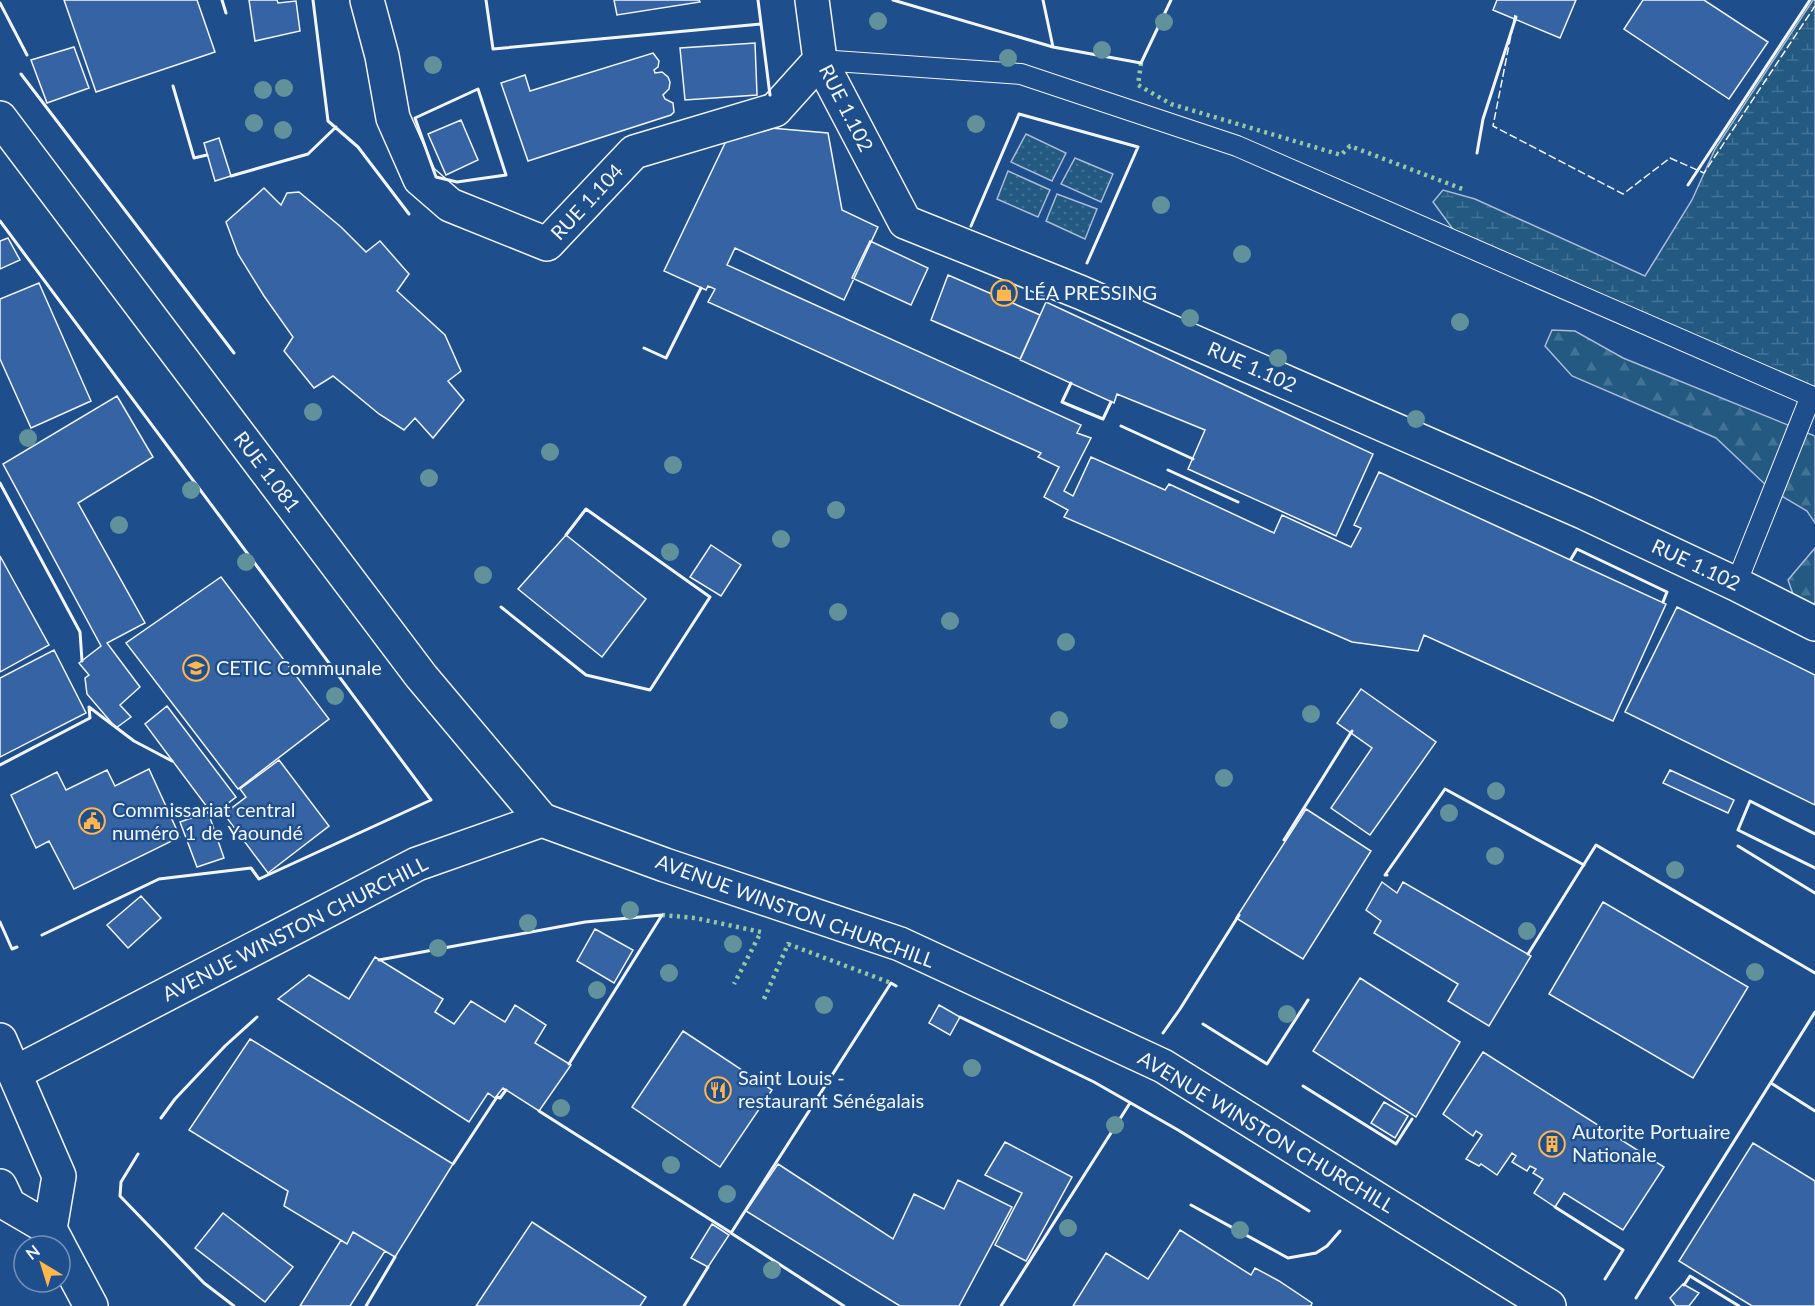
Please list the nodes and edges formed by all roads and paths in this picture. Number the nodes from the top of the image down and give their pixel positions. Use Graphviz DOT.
graph roads {
  1 [pos="367,0"];
  2 [pos="812,0"];
  3 [pos="820,60"];
  4 [pos="0,118"];
  5 [pos="1813,397"];
  6 [pos="1736,584"];
  7 [pos="1815,624"];
  8 [pos="542,820"];
  9 [pos="0,1040"];
  10 [pos="15,1073"];
  11 [pos="0,1186"];
  12 [pos="47,1234"];
  13 [pos="56,1234"];
  14 [pos="72,1271"];
  15 [pos="91,1306"];
  16 [pos="1549,1306"];
  1 -- 3 [label="main road, RUE 1.104"];
  2 -- 3 [label="main road, RUE 1.102"];
  3 -- 5 [label="lane"];
  3 -- 6 [label="main road, RUE 1.102"];
  4 -- 8 [label="main road, RUE 1.081"];
  5 -- 6 [label="lane"];
  6 -- 7 [label="main road, RUE 1.102"];
  8 -- 10 [label="main road, AVENUE WINSTON CHURCHILL"];
  8 -- 16 [label="main road, AVENUE WINSTON CHURCHILL"];
  9 -- 10 [label="main road"];
  10 -- 13 [label="main road"];
  11 -- 12 [label="main road"];
  14 -- 15 [label="main road"];
}
